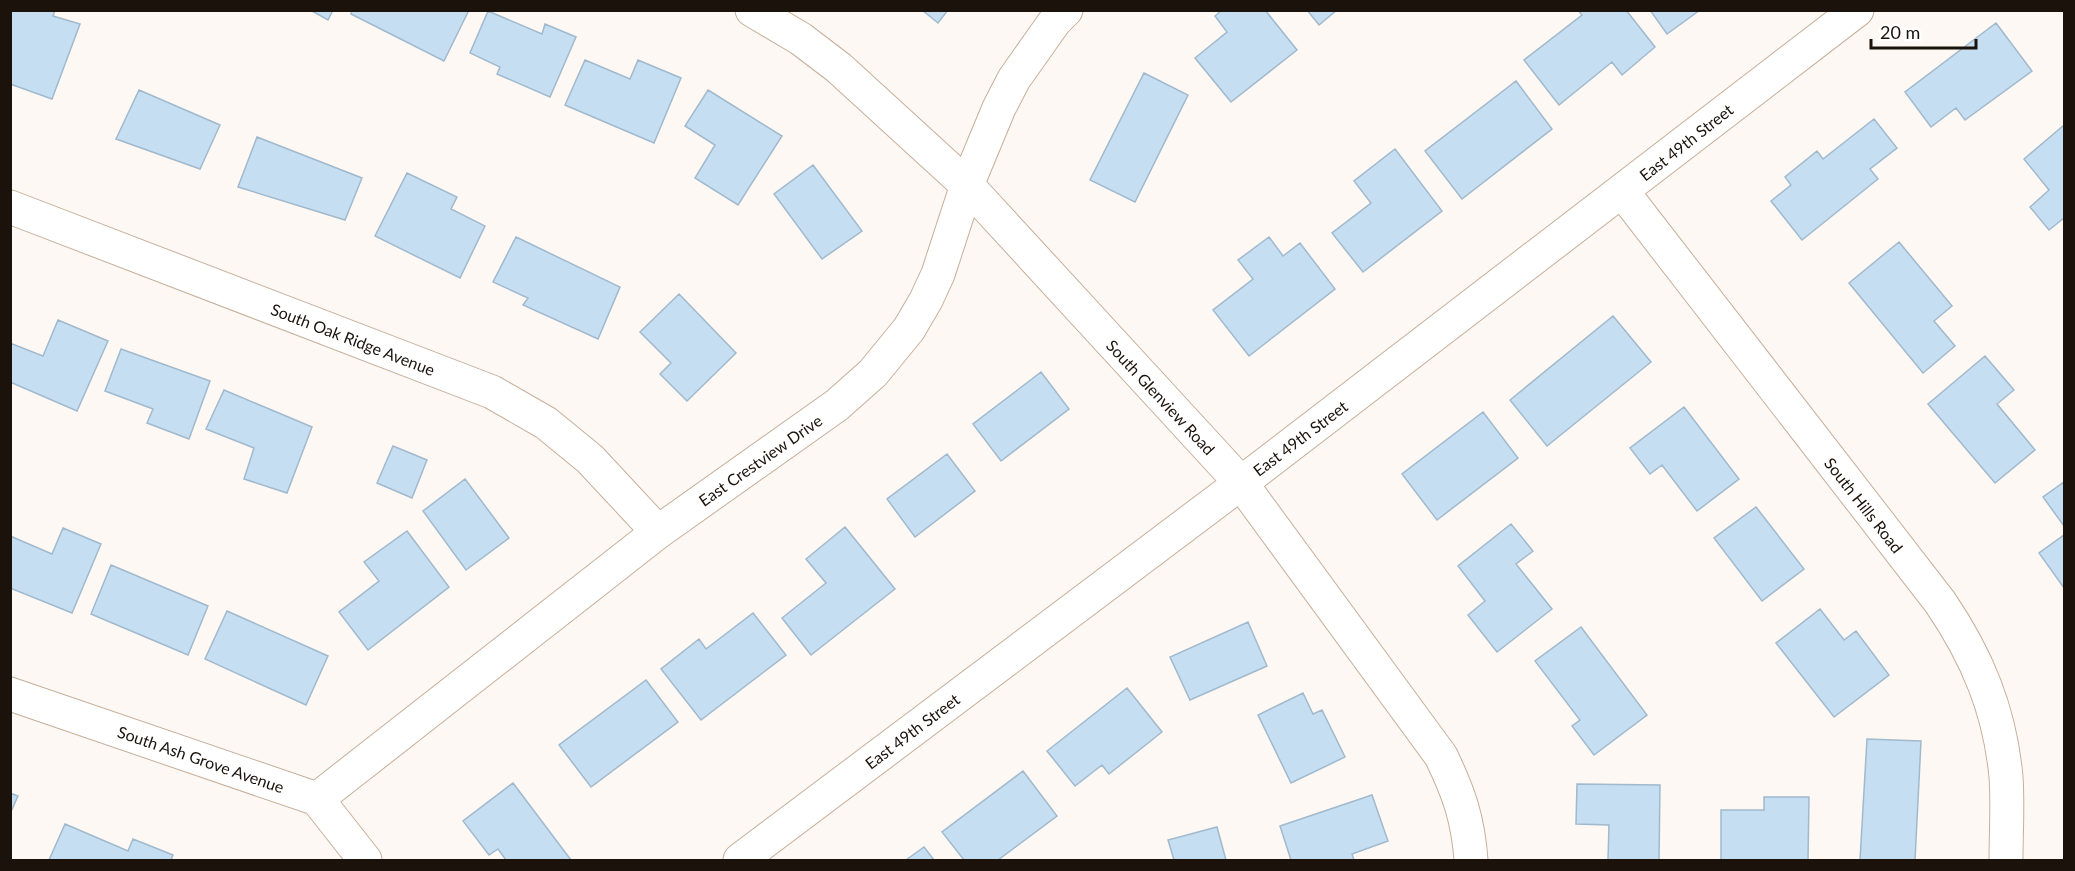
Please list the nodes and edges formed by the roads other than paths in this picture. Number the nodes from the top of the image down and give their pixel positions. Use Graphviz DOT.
graph roads {
  1 [pos="752,10"];
  2 [pos="1066,10"];
  3 [pos="1857,10"];
  4 [pos="967,185"];
  5 [pos="1622,191"];
  6 [pos="10,207"];
  7 [pos="1241,483"];
  8 [pos="658,532"];
  9 [pos="10,694"];
  10 [pos="317,798"];
  11 [pos="364,861"];
  12 [pos="740,861"];
  13 [pos="1470,861"];
  14 [pos="2006,861"];
  1 -- 4 [label="street, South Glenview Road"];
  2 -- 4 [label="street, East Crestview Drive"];
  3 -- 5 [label="street, East 49th Street"];
  4 -- 7 [label="street, South Glenview Road"];
  4 -- 8 [label="street, East Crestview Drive"];
  5 -- 7 [label="street, East 49th Street"];
  5 -- 14 [label="street, South Hills Road"];
  6 -- 8 [label="street, South Oak Ridge Avenue"];
  7 -- 12 [label="street, East 49th Street"];
  7 -- 13 [label="street, South Glenview Road"];
  8 -- 10 [label="street, East Crestview Drive"];
  9 -- 10 [label="street, South Ash Grove Avenue"];
  10 -- 11 [label="street"];
}
